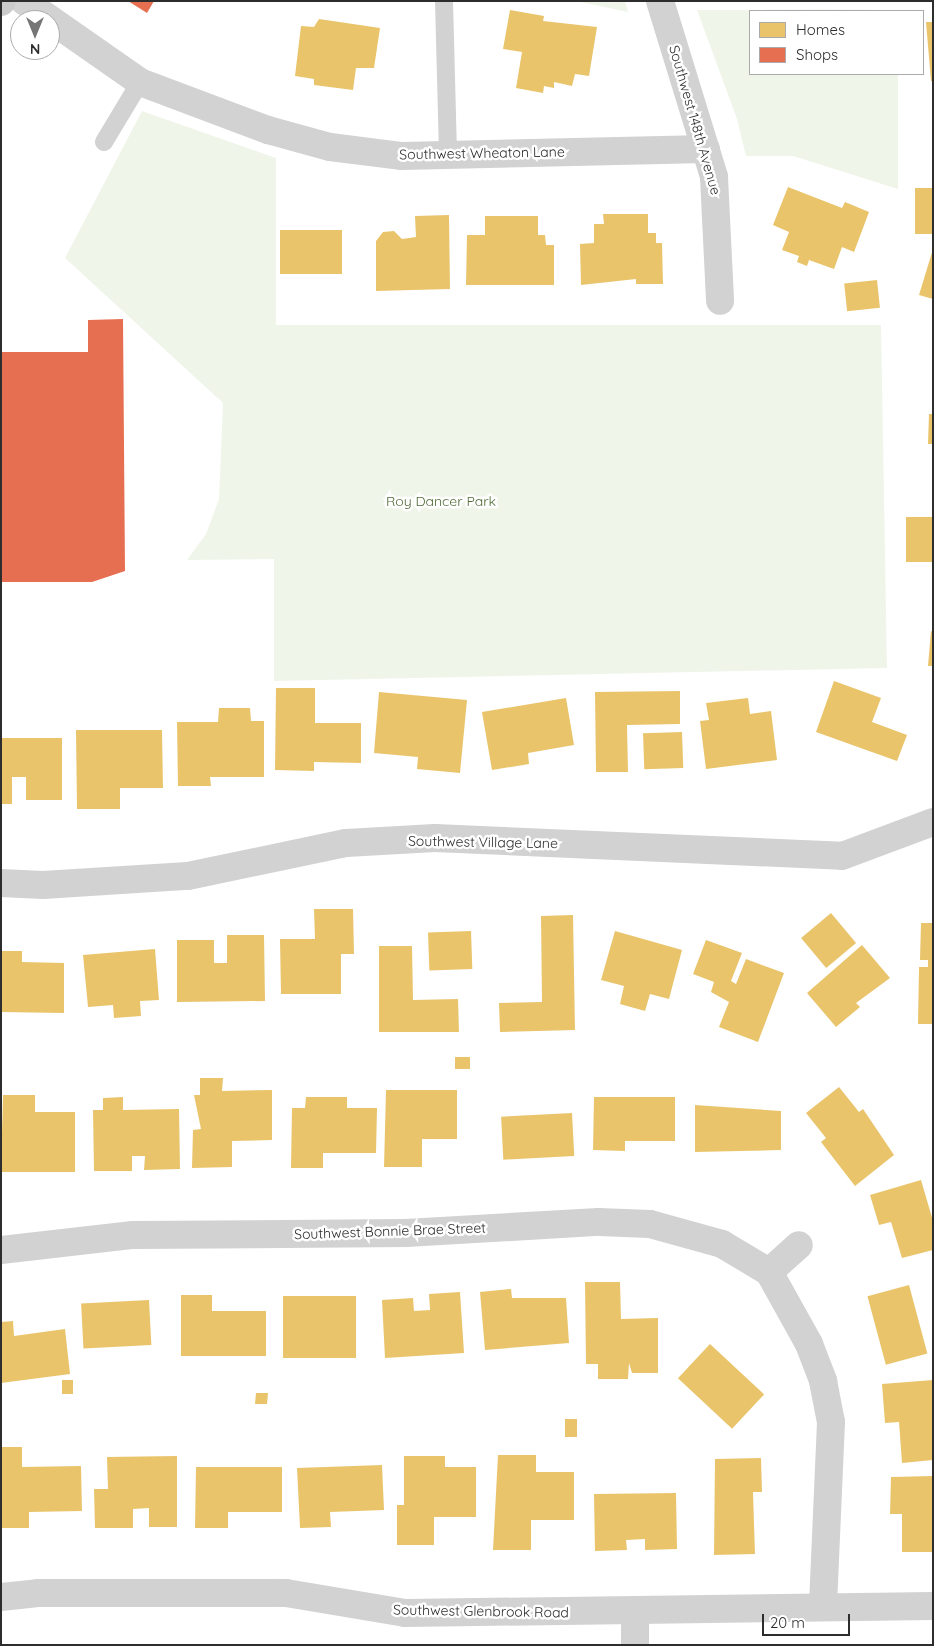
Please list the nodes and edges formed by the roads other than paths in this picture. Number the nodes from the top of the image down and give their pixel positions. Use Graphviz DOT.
graph roads {
  1 [pos="24,1"];
  2 [pos="444,1"];
  3 [pos="660,1"];
  4 [pos="140,82"];
  5 [pos="104,142"];
  6 [pos="706,148"];
  7 [pos="448,155"];
  8 [pos="720,301"];
  9 [pos="933,822"];
  10 [pos="1,883"];
  11 [pos="799,1245"];
  12 [pos="1,1250"];
  13 [pos="769,1272"];
  14 [pos="1,1597"];
  15 [pos="823,1605"];
  16 [pos="933,1606"];
  17 [pos="635,1613"];
  18 [pos="635,1645"];
  1 -- 4 [label="street, Southwest Wheaton Lane"];
  2 -- 7 [label="lane"];
  3 -- 6 [label="street, Southwest 148th Avenue"];
  4 -- 5 [label="lane"];
  4 -- 7 [label="street, Southwest Wheaton Lane"];
  6 -- 7 [label="street, Southwest Wheaton Lane"];
  6 -- 8 [label="street, Southwest 148th Avenue"];
  9 -- 10 [label="street, Southwest Village Lane"];
  11 -- 13 [label="street"];
  12 -- 13 [label="street, Southwest Bonnie Brae Street"];
  13 -- 15 [label="street"];
  14 -- 17 [label="street, Southwest Glenbrook Road"];
  15 -- 16 [label="street, Southwest Glenbrook Road"];
  15 -- 17 [label="street, Southwest Glenbrook Road"];
  17 -- 18 [label="street"];
}
